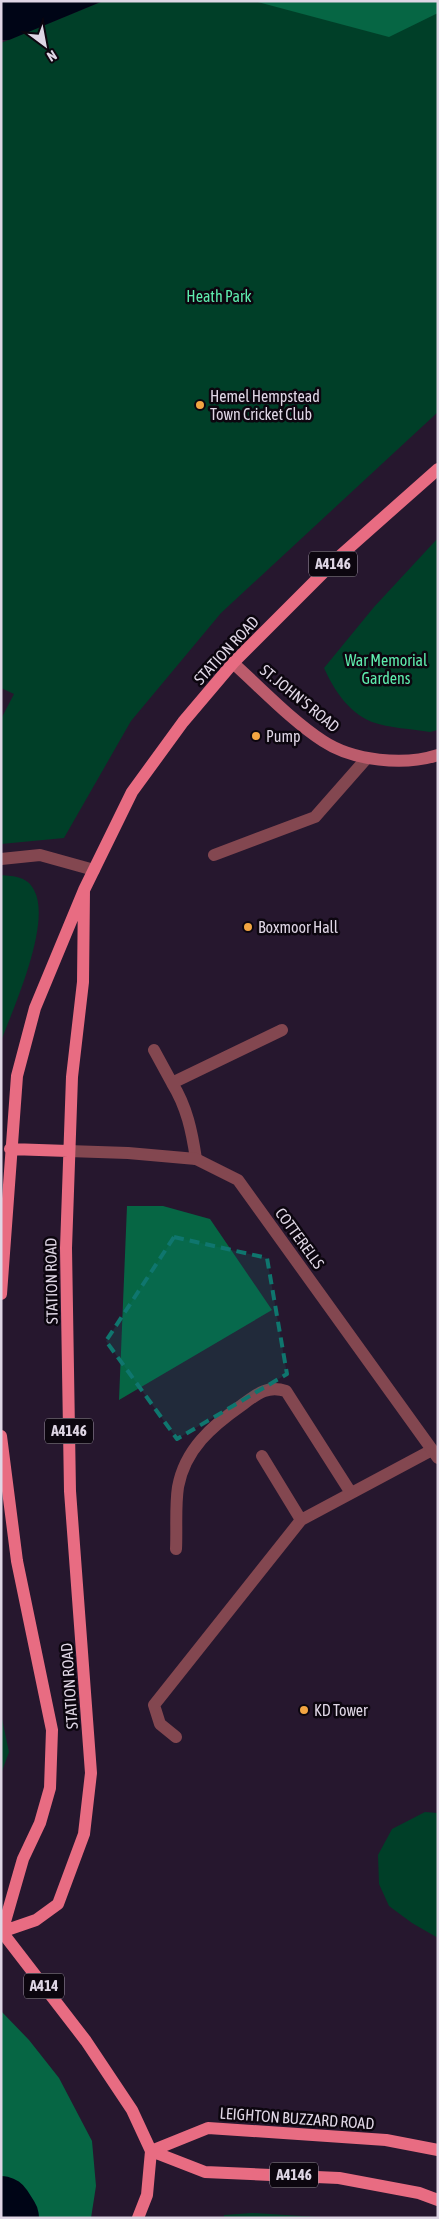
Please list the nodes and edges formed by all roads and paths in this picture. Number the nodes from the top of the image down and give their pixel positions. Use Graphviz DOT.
graph roads {
  1 [pos="438,469"];
  2 [pos="233,663"];
  3 [pos="438,755"];
  4 [pos="366,759"];
  5 [pos="214,855"];
  6 [pos="1,859"];
  7 [pos="94,870"];
  8 [pos="84,890"];
  9 [pos="282,1030"];
  10 [pos="154,1050"];
  11 [pos="172,1083"];
  12 [pos="10,1149"];
  13 [pos="68,1151"];
  14 [pos="196,1159"];
  15 [pos="1,1294"];
  16 [pos="1,1436"];
  17 [pos="435,1454"];
  18 [pos="262,1456"];
  19 [pos="351,1493"];
  20 [pos="301,1520"];
  21 [pos="176,1549"];
  22 [pos="176,1737"];
  23 [pos="2,1932"];
  24 [pos="438,2150"];
  25 [pos="152,2151"];
  26 [pos="438,2200"];
  27 [pos="138,2218"];
  1 -- 2 [label="main road, STATION ROAD / A4146"];
  2 -- 4 [label="street, ST. JOHN'S ROAD"];
  2 -- 7 [label="main road, STATION ROAD / A4146"];
  3 -- 4 [label="street, ST. JOHN'S ROAD"];
  4 -- 5 [label="street"];
  6 -- 7 [label="street"];
  7 -- 8 [label="main road, STATION ROAD / A4146"];
  8 -- 12 [label="main road, STATION ROAD"];
  8 -- 13 [label="main road, STATION ROAD / A4146"];
  9 -- 11 [label="street"];
  10 -- 11 [label="street"];
  11 -- 14 [label="street"];
  12 -- 13 [label="main road"];
  12 -- 15 [label="main road, STATION ROAD"];
  13 -- 14 [label="street, COTTERELLS"];
  13 -- 23 [label="main road, STATION ROAD / A4146"];
  14 -- 17 [label="street, COTTERELLS"];
  16 -- 23 [label="main road, STATION ROAD"];
  17 -- 19 [label="street"];
  18 -- 20 [label="street"];
  19 -- 20 [label="street"];
  19 -- 21 [label="street"];
  20 -- 22 [label="street"];
  23 -- 25 [label="main road, A414"];
  24 -- 25 [label="main road, LEIGHTON BUZZARD ROAD"];
  25 -- 26 [label="main road, A4146"];
  25 -- 27 [label="main road"];
}
